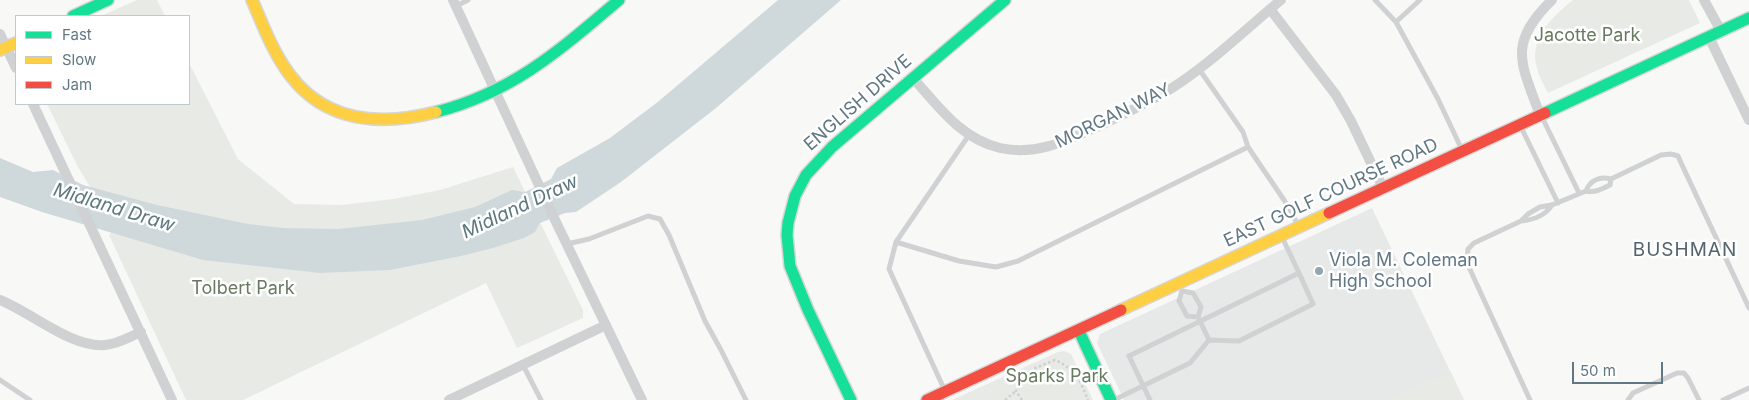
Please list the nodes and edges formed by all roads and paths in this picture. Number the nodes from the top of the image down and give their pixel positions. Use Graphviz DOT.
graph roads {
  1 [pos="108,0"];
  2 [pos="252,0"];
  3 [pos="468,0"];
  4 [pos="619,0"];
  5 [pos="1005,0"];
  6 [pos="1281,0"];
  7 [pos="1375,0"];
  8 [pos="1420,0"];
  9 [pos="1552,0"];
  10 [pos="1704,0"];
  11 [pos="454,3"];
  12 [pos="1270,9"];
  13 [pos="75,15"];
  14 [pos="1749,18"];
  15 [pos="1396,22"];
  16 [pos="1721,31"];
  17 [pos="0,34"];
  18 [pos="1709,37"];
  19 [pos="8,47"];
  20 [pos="15,65"];
  21 [pos="1199,68"];
  22 [pos="913,78"];
  23 [pos="495,89"];
  24 [pos="34,105"];
  25 [pos="1540,115"];
  26 [pos="1749,120"];
  27 [pos="1520,125"];
  28 [pos="969,135"];
  29 [pos="1248,147"];
  30 [pos="1463,151"];
  31 [pos="1611,179"];
  32 [pos="1383,188"];
  33 [pos="1586,191"];
  34 [pos="1579,193"];
  35 [pos="1558,203"];
  36 [pos="1299,228"];
  37 [pos="1281,236"];
  38 [pos="896,242"];
  39 [pos="567,244"];
  40 [pos="1299,273"];
  41 [pos="1181,288"];
  42 [pos="0,300"];
  43 [pos="1749,308"];
  44 [pos="1199,319"];
  45 [pos="606,325"];
  46 [pos="1078,331"];
  47 [pos="141,332"];
  48 [pos="1209,340"];
  49 [pos="523,365"];
  50 [pos="0,380"];
  51 [pos="1143,385"];
  52 [pos="1749,388"];
  53 [pos="1016,391"];
  54 [pos="945,392"];
  55 [pos="30,400"];
  56 [pos="172,400"];
  57 [pos="449,400"];
  58 [pos="540,400"];
  59 [pos="642,400"];
  60 [pos="746,400"];
  61 [pos="852,400"];
  62 [pos="927,400"];
  63 [pos="1005,400"];
  64 [pos="1022,400"];
  65 [pos="1088,400"];
  66 [pos="1113,400"];
  67 [pos="1150,400"];
  68 [pos="1530,400"];
  69 [pos="1628,400"];
  70 [pos="1698,400"];
  71 [pos="1723,400"];
  1 -- 13 [label="street"];
  2 -- 23 [label="street"];
  3 -- 11 [label="lane"];
  4 -- 23 [label="street"];
  5 -- 22 [label="street, ENGLISH DRIVE"];
  6 -- 12 [label="street, MORGAN WAY"];
  7 -- 15 [label="lane"];
  8 -- 15 [label="lane"];
  9 -- 25 [label="street"];
  10 -- 16 [label="street"];
  11 -- 23 [label="street"];
  12 -- 21 [label="street, MORGAN WAY"];
  12 -- 32 [label="street"];
  14 -- 16 [label="street, EAST GOLF COURSE ROAD"];
  15 -- 30 [label="lane"];
  16 -- 18 [label="street, EAST GOLF COURSE ROAD"];
  17 -- 19 [label="street"];
  18 -- 25 [label="street, EAST GOLF COURSE ROAD"];
  18 -- 26 [label="street"];
  19 -- 20 [label="street"];
  21 -- 28 [label="street, MORGAN WAY"];
  21 -- 29 [label="lane"];
  22 -- 28 [label="street, MORGAN WAY"];
  22 -- 61 [label="street, ENGLISH DRIVE"];
  23 -- 39 [label="street"];
  24 -- 47 [label="street"];
  25 -- 27 [label="street, EAST GOLF COURSE ROAD"];
  25 -- 34 [label="lane"];
  27 -- 30 [label="street, EAST GOLF COURSE ROAD"];
  27 -- 35 [label="lane"];
  28 -- 38 [label="lane"];
  29 -- 36 [label="lane"];
  29 -- 38 [label="lane"];
  30 -- 32 [label="street, EAST GOLF COURSE ROAD"];
  31 -- 33 [label="lane"];
  31 -- 33 [label="lane"];
  31 -- 43 [label="lane"];
  32 -- 36 [label="street, EAST GOLF COURSE ROAD"];
  33 -- 34 [label="lane"];
  34 -- 35 [label="lane"];
  35 -- 68 [label="lane"];
  36 -- 37 [label="street, EAST GOLF COURSE ROAD"];
  37 -- 40 [label="lane"];
  37 -- 41 [label="street, EAST GOLF COURSE ROAD"];
  38 -- 54 [label="lane"];
  39 -- 45 [label="street"];
  39 -- 60 [label="lane"];
  40 -- 44 [label="lane"];
  40 -- 48 [label="lane"];
  41 -- 44 [label="lane"];
  41 -- 44 [label="lane"];
  41 -- 46 [label="street, EAST GOLF COURSE ROAD"];
  42 -- 47 [label="street"];
  44 -- 48 [label="lane"];
  44 -- 51 [label="lane"];
  45 -- 49 [label="street"];
  45 -- 59 [label="street"];
  46 -- 54 [label="street, EAST GOLF COURSE ROAD"];
  46 -- 66 [label="street"];
  47 -- 56 [label="street"];
  48 -- 51 [label="lane"];
  49 -- 57 [label="street"];
  49 -- 58 [label="lane"];
  50 -- 55 [label="lane"];
  51 -- 66 [label="lane"];
  51 -- 67 [label="lane"];
  52 -- 71 [label="lane"];
  53 -- 63 [label="path"];
  53 -- 64 [label="path"];
  53 -- 65 [label="path"];
  54 -- 62 [label="street, EAST GOLF COURSE ROAD"];
  69 -- 70 [label="lane"];
}
